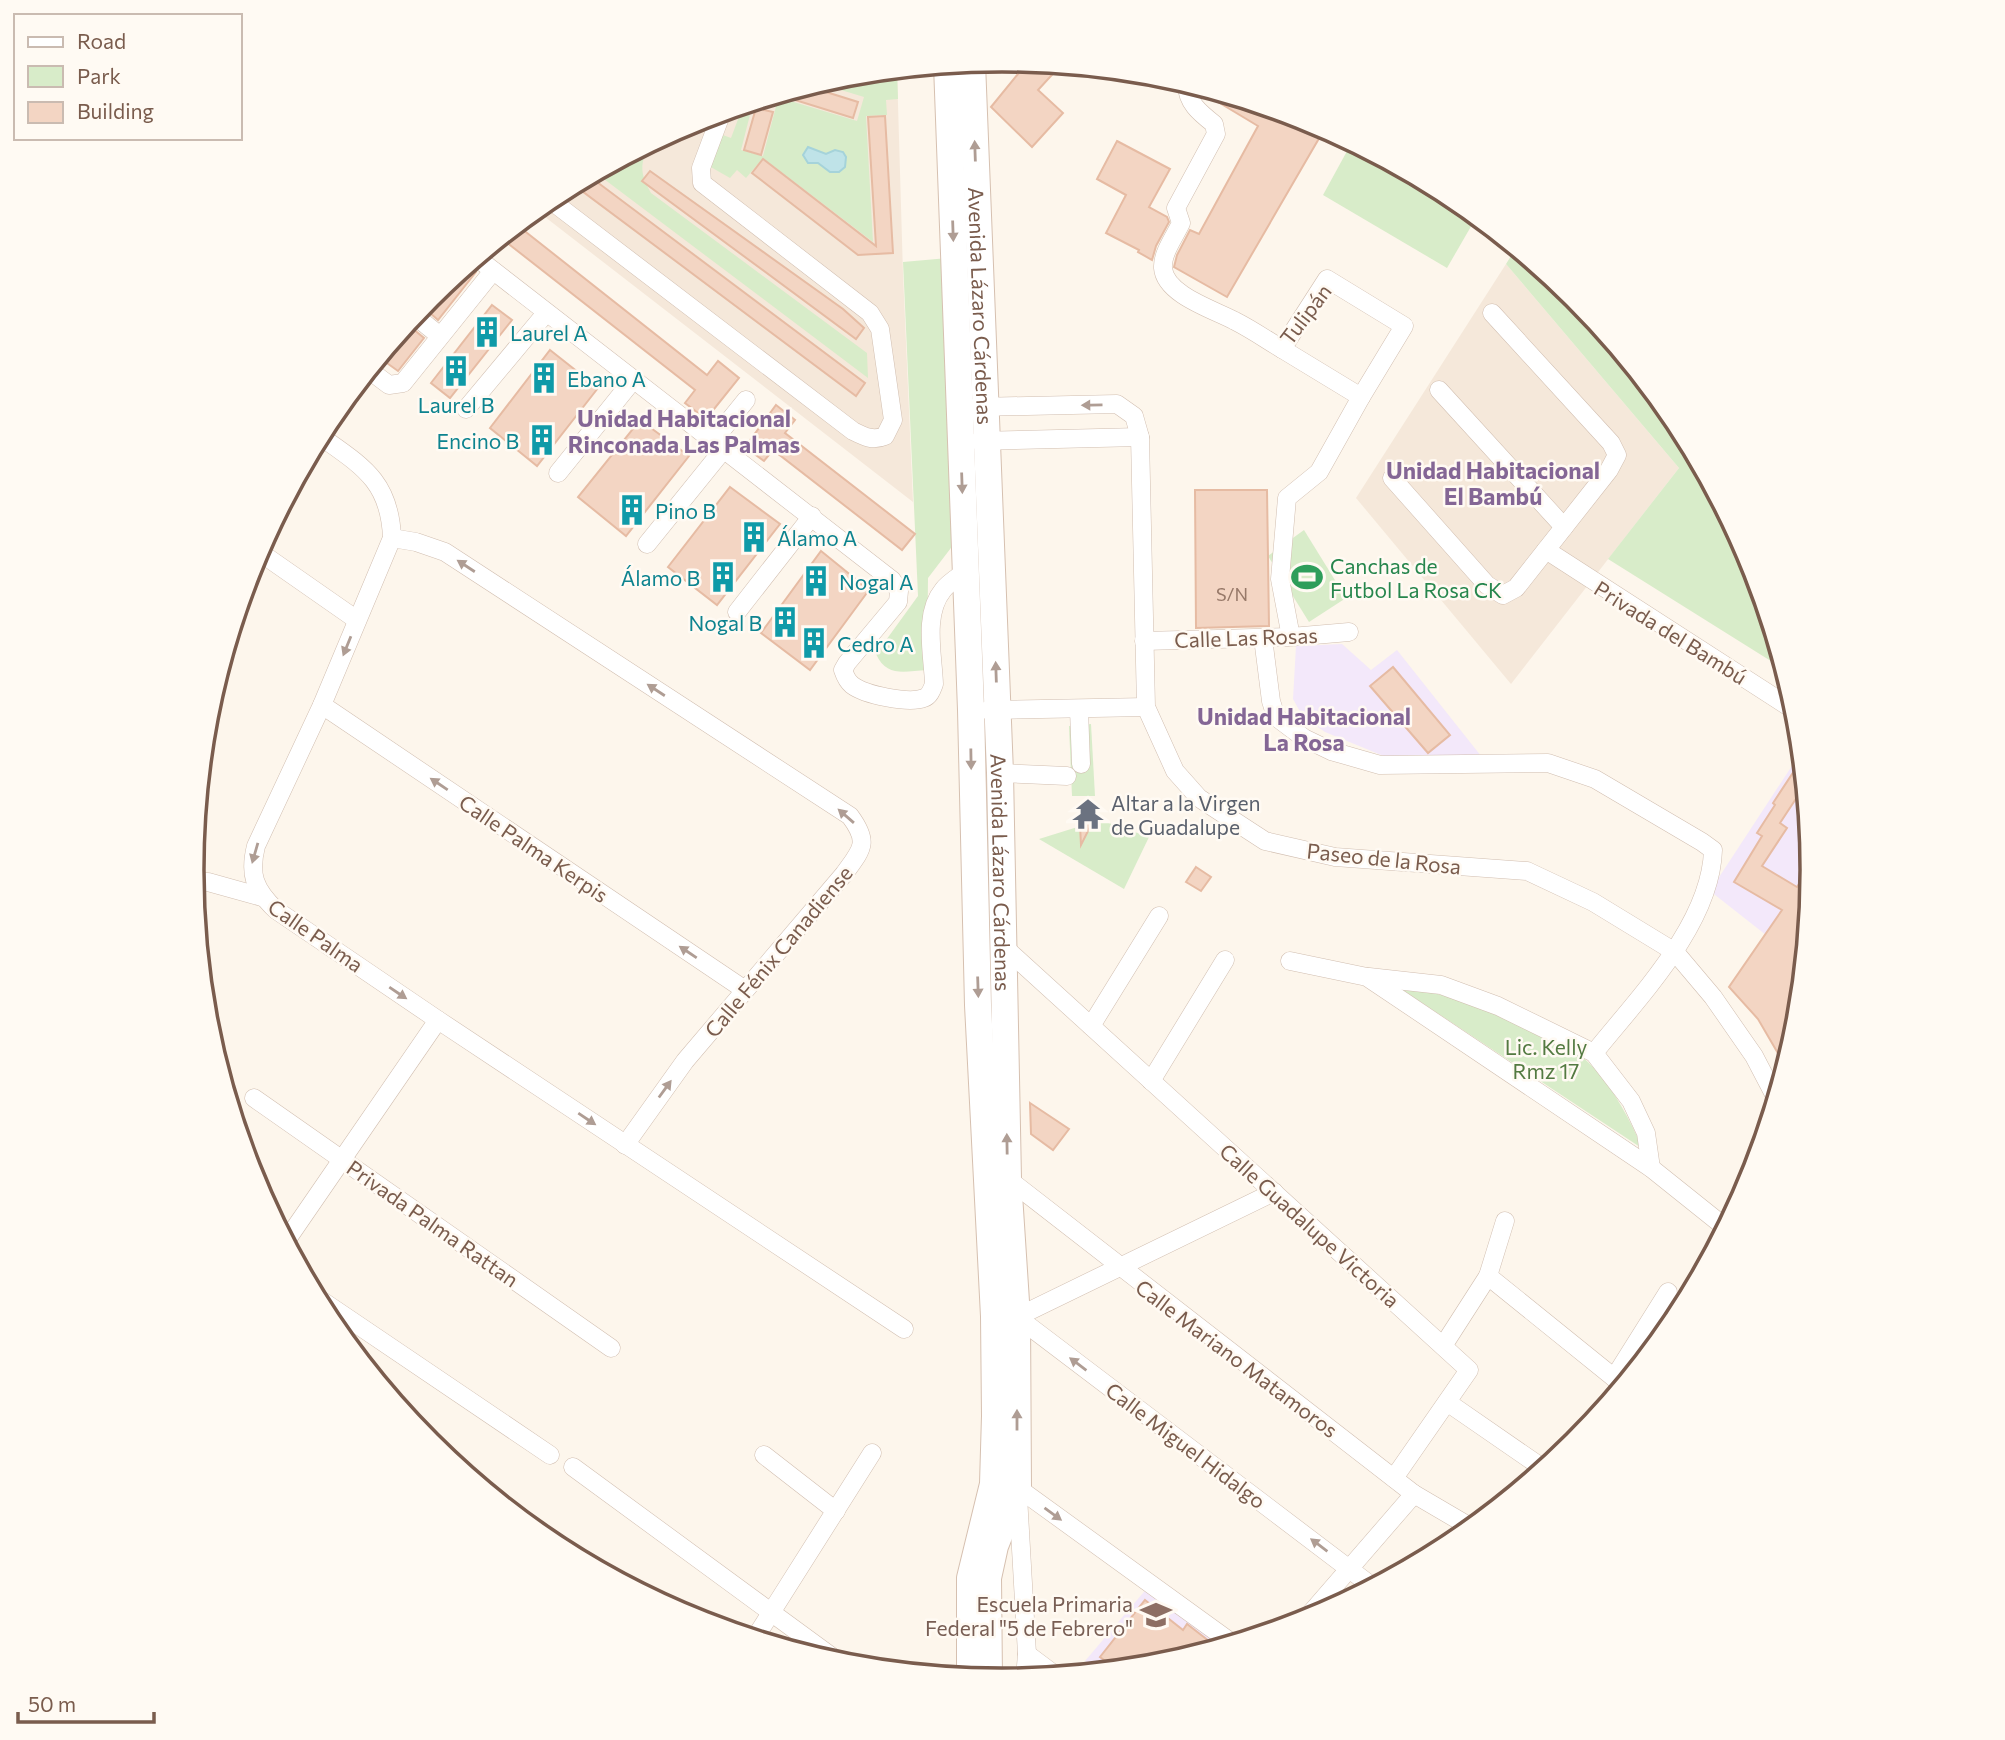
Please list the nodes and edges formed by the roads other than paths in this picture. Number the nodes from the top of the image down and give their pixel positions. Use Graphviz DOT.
graph roads {
  1 [pos="948,73"];
  2 [pos="972,73"];
  3 [pos="1189,94"];
  4 [pos="717,125"];
  5 [pos="559,206"];
  6 [pos="484,264"];
  7 [pos="493,271"];
  8 [pos="546,313"];
  9 [pos="1492,313"];
  10 [pos="423,322"];
  11 [pos="440,336"];
  12 [pos="1282,349"];
  13 [pos="376,375"];
  14 [pos="633,380"];
  15 [pos="1439,390"];
  16 [pos="1362,397"];
  17 [pos="746,400"];
  18 [pos="973,407"];
  19 [pos="466,409"];
  20 [pos="1140,437"];
  21 [pos="974,441"];
  22 [pos="329,443"];
  23 [pos="717,446"];
  24 [pos="558,473"];
  25 [pos="1392,478"];
  26 [pos="812,516"];
  27 [pos="1564,527"];
  28 [pos="392,537"];
  29 [pos="647,544"];
  30 [pos="1546,550"];
  31 [pos="268,558"];
  32 [pos="965,572"];
  33 [pos="737,612"];
  34 [pos="357,620"];
  35 [pos="1349,632"];
  36 [pos="1291,637"];
  37 [pos="1263,638"];
  38 [pos="1144,641"];
  39 [pos="1783,703"];
  40 [pos="323,705"];
  41 [pos="1146,707"];
  42 [pos="1079,709"];
  43 [pos="971,710"];
  44 [pos="998,710"];
  45 [pos="1081,764"];
  46 [pos="1000,773"];
  47 [pos="1067,776"];
  48 [pos="204,881"];
  49 [pos="262,897"];
  50 [pos="1159,916"];
  51 [pos="1003,946"];
  52 [pos="1675,952"];
  53 [pos="1225,960"];
  54 [pos="1290,961"];
  55 [pos="1367,977"];
  56 [pos="745,990"];
  57 [pos="438,1020"];
  58 [pos="1091,1026"];
  59 [pos="1594,1053"];
  60 [pos="1151,1080"];
  61 [pos="1771,1088"];
  62 [pos="254,1098"];
  63 [pos="625,1144"];
  64 [pos="341,1160"];
  65 [pos="1651,1168"];
  66 [pos="1008,1179"];
  67 [pos="1274,1192"];
  68 [pos="1505,1221"];
  69 [pos="1718,1222"];
  70 [pos="292,1232"];
  71 [pos="1120,1268"];
  72 [pos="1488,1276"];
  73 [pos="1668,1292"];
  74 [pos="337,1311"];
  75 [pos="1005,1317"];
  76 [pos="904,1329"];
  77 [pos="1443,1346"];
  78 [pos="611,1348"];
  79 [pos="1625,1369"];
  80 [pos="1616,1380"];
  81 [pos="1447,1402"];
  82 [pos="872,1453"];
  83 [pos="550,1455"];
  84 [pos="764,1455"];
  85 [pos="1536,1463"];
  86 [pos="573,1467"];
  87 [pos="1394,1478"];
  88 [pos="1005,1486"];
  89 [pos="1414,1494"];
  90 [pos="836,1511"];
  91 [pos="1462,1522"];
  92 [pos="1351,1569"];
  93 [pos="1365,1581"];
  94 [pos="1322,1601"];
  95 [pos="772,1612"];
  96 [pos="760,1630"];
  97 [pos="1223,1637"];
  98 [pos="818,1646"];
  99 [pos="1027,1654"];
  100 [pos="970,1667"];
  101 [pos="1045,1667"];
  102 [pos="989,1668"];
  103 [pos="1026,1668"];
  1 -- 18 [label="main road, Avenida Lázaro Cárdenas, one-way"];
  18 -- 2 [label="main road, Avenida Lázaro Cárdenas, one-way"];
  3 -- 12 [label="street, Tulipán"];
  4 -- 5 [label="street"];
  6 -- 7 [label="street"];
  7 -- 8 [label="street"];
  7 -- 11 [label="street"];
  8 -- 14 [label="street"];
  8 -- 19 [label="street"];
  9 -- 27 [label="street"];
  10 -- 11 [label="street"];
  11 -- 13 [label="street"];
  12 -- 16 [label="street"];
  12 -- 16 [label="street, Tulipán"];
  14 -- 23 [label="street"];
  14 -- 24 [label="street"];
  15 -- 27 [label="street"];
  16 -- 36 [label="street"];
  17 -- 23 [label="street"];
  20 -- 18 [label="street, Paseo de la Rosa, one-way"];
  18 -- 21 [label="main road, Avenida Lázaro Cárdenas"];
  20 -- 21 [label="street"];
  20 -- 38 [label="street, Paseo de la Rosa"];
  21 -- 32 [label="main road, Avenida Lázaro Cárdenas, one-way"];
  44 -- 21 [label="main road, Avenida Lázaro Cárdenas, one-way"];
  22 -- 28 [label="street"];
  23 -- 26 [label="street"];
  23 -- 29 [label="street"];
  25 -- 30 [label="street"];
  26 -- 32 [label="street"];
  26 -- 33 [label="street"];
  27 -- 30 [label="street"];
  28 -- 34 [label="street, Calle Palma"];
  56 -- 28 [label="street, Calle Fénix Canadiense, one-way"];
  30 -- 39 [label="street, Privada del Bambú"];
  31 -- 34 [label="street"];
  32 -- 43 [label="main road, Avenida Lázaro Cárdenas"];
  34 -- 40 [label="street, Calle Palma, one-way"];
  35 -- 36 [label="street, Calle Las Rosas"];
  36 -- 37 [label="street, Calle Las Rosas"];
  37 -- 38 [label="street, Calle Las Rosas"];
  37 -- 52 [label="street"];
  38 -- 41 [label="street, Paseo de la Rosa"];
  40 -- 49 [label="street, Calle Palma, one-way"];
  56 -- 40 [label="street, Calle Palma Kerpis, one-way"];
  41 -- 42 [label="street"];
  41 -- 52 [label="street, Paseo de la Rosa"];
  42 -- 44 [label="street"];
  42 -- 45 [label="street"];
  43 -- 44 [label="street"];
  43 -- 75 [label="main road, Avenida Lázaro Cárdenas, one-way"];
  44 -- 46 [label="main road, Avenida Lázaro Cárdenas"];
  46 -- 47 [label="street"];
  46 -- 51 [label="main road, Avenida Lázaro Cárdenas"];
  48 -- 49 [label="street"];
  49 -- 57 [label="street, Calle Palma, one-way"];
  50 -- 58 [label="street"];
  51 -- 58 [label="street, Calle Guadalupe Victoria"];
  66 -- 51 [label="main road, Avenida Lázaro Cárdenas, one-way"];
  52 -- 59 [label="street"];
  52 -- 61 [label="street, Paseo de la Rosa"];
  53 -- 60 [label="street"];
  54 -- 55 [label="street"];
  55 -- 59 [label="street"];
  55 -- 65 [label="street"];
  63 -- 56 [label="street, Calle Fénix Canadiense, one-way"];
  57 -- 63 [label="street, Calle Palma, one-way"];
  57 -- 64 [label="street"];
  58 -- 60 [label="street, Calle Guadalupe Victoria"];
  59 -- 65 [label="street"];
  60 -- 67 [label="street, Calle Guadalupe Victoria"];
  62 -- 64 [label="street, Privada Palma Rattan"];
  63 -- 76 [label="street"];
  64 -- 70 [label="street"];
  64 -- 78 [label="street, Privada Palma Rattan"];
  65 -- 69 [label="street"];
  66 -- 71 [label="street, Calle Mariano Matamoros"];
  66 -- 75 [label="main road, Avenida Lázaro Cárdenas"];
  67 -- 71 [label="street"];
  67 -- 77 [label="street, Calle Guadalupe Victoria"];
  68 -- 72 [label="street"];
  71 -- 75 [label="street"];
  71 -- 87 [label="street, Calle Mariano Matamoros"];
  72 -- 77 [label="street"];
  72 -- 80 [label="street"];
  73 -- 79 [label="street"];
  74 -- 83 [label="street"];
  75 -- 88 [label="main road, Avenida Lázaro Cárdenas"];
  92 -- 75 [label="street, Calle Miguel Hidalgo, one-way"];
  77 -- 81 [label="street, Calle Guadalupe Victoria"];
  81 -- 85 [label="street"];
  81 -- 87 [label="street"];
  82 -- 90 [label="street"];
  84 -- 90 [label="street"];
  86 -- 95 [label="street"];
  87 -- 89 [label="street, Calle Mariano Matamoros"];
  88 -- 97 [label="street, one-way"];
  88 -- 99 [label="street"];
  88 -- 100 [label="main road, Avenida Lázaro Cárdenas"];
  88 -- 102 [label="main road, Avenida Lázaro Cárdenas"];
  89 -- 91 [label="street, Calle Mariano Matamoros"];
  89 -- 92 [label="street"];
  90 -- 95 [label="street"];
  92 -- 93 [label="street, Calle Miguel Hidalgo"];
  92 -- 94 [label="street"];
  95 -- 96 [label="street"];
  95 -- 98 [label="street"];
  99 -- 101 [label="street"];
  99 -- 103 [label="street"];
}
